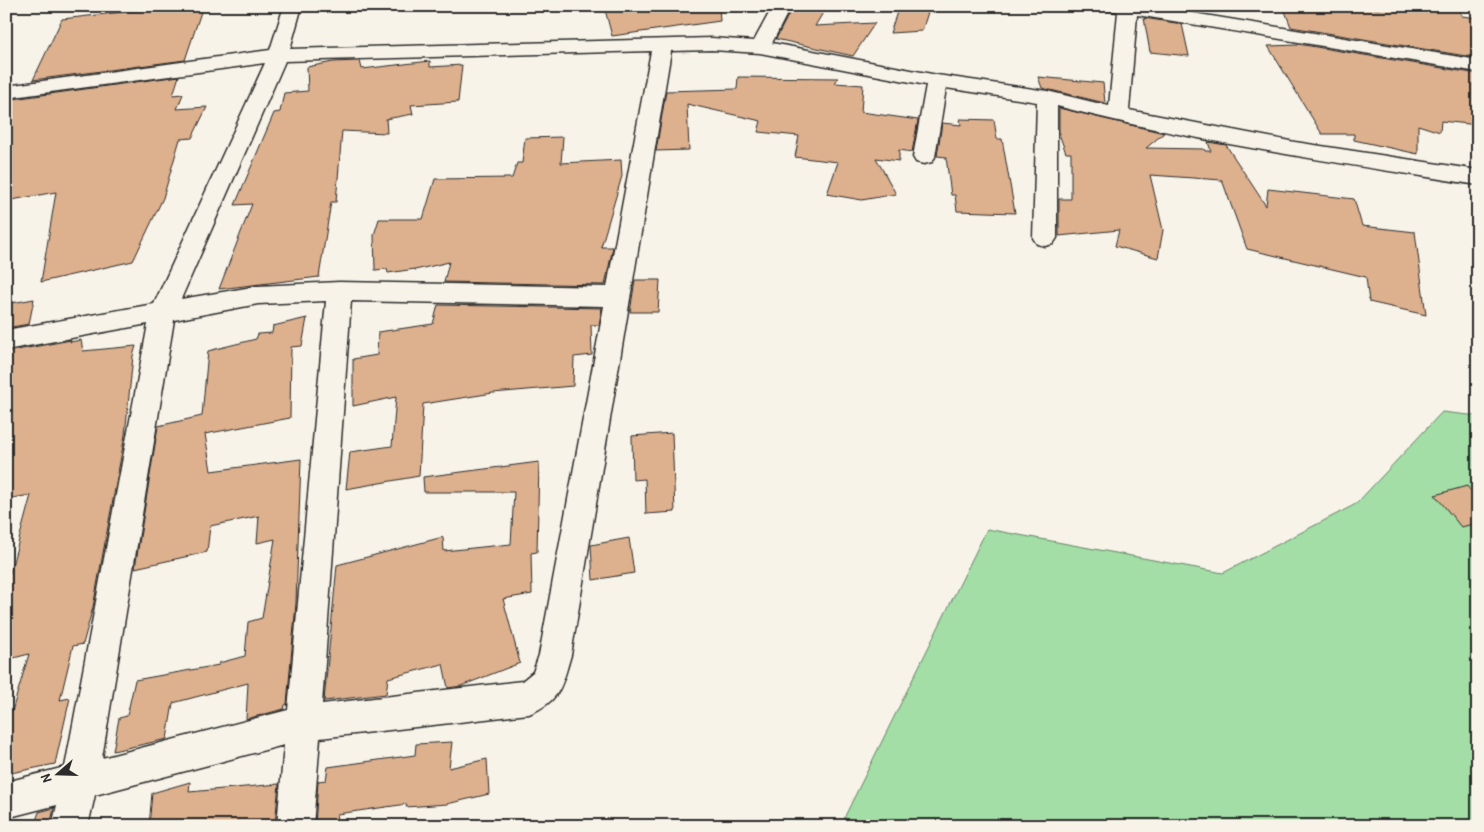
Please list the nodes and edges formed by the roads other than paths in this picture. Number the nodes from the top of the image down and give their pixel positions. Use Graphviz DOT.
graph roads {
  1 [pos="293,6"];
  2 [pos="782,6"];
  3 [pos="1122,7"];
  4 [pos="662,45"];
  5 [pos="760,47"];
  6 [pos="278,55"];
  7 [pos="1478,66"];
  8 [pos="937,80"];
  9 [pos="6,92"];
  10 [pos="1047,97"];
  11 [pos="1118,115"];
  12 [pos="924,157"];
  13 [pos="1478,178"];
  14 [pos="1045,238"];
  15 [pos="339,291"];
  16 [pos="618,297"];
  17 [pos="163,311"];
  18 [pos="6,340"];
  19 [pos="304,723"];
  20 [pos="80,782"];
  21 [pos="6,800"];
  22 [pos="70,826"];
  23 [pos="295,826"];
  1 -- 6 [label="street"];
  2 -- 5 [label="street"];
  3 -- 7 [label="street"];
  3 -- 11 [label="street"];
  4 -- 5 [label="street"];
  4 -- 6 [label="street"];
  4 -- 16 [label="street"];
  5 -- 8 [label="street"];
  6 -- 9 [label="street"];
  6 -- 17 [label="street"];
  8 -- 10 [label="street"];
  8 -- 12 [label="street"];
  10 -- 11 [label="street"];
  10 -- 14 [label="street"];
  11 -- 13 [label="street"];
  15 -- 16 [label="street"];
  15 -- 17 [label="street"];
  15 -- 19 [label="street"];
  16 -- 19 [label="street"];
  17 -- 18 [label="street"];
  17 -- 20 [label="street"];
  19 -- 20 [label="street"];
  19 -- 23 [label="street"];
  20 -- 21 [label="street"];
  20 -- 22 [label="street"];
}
